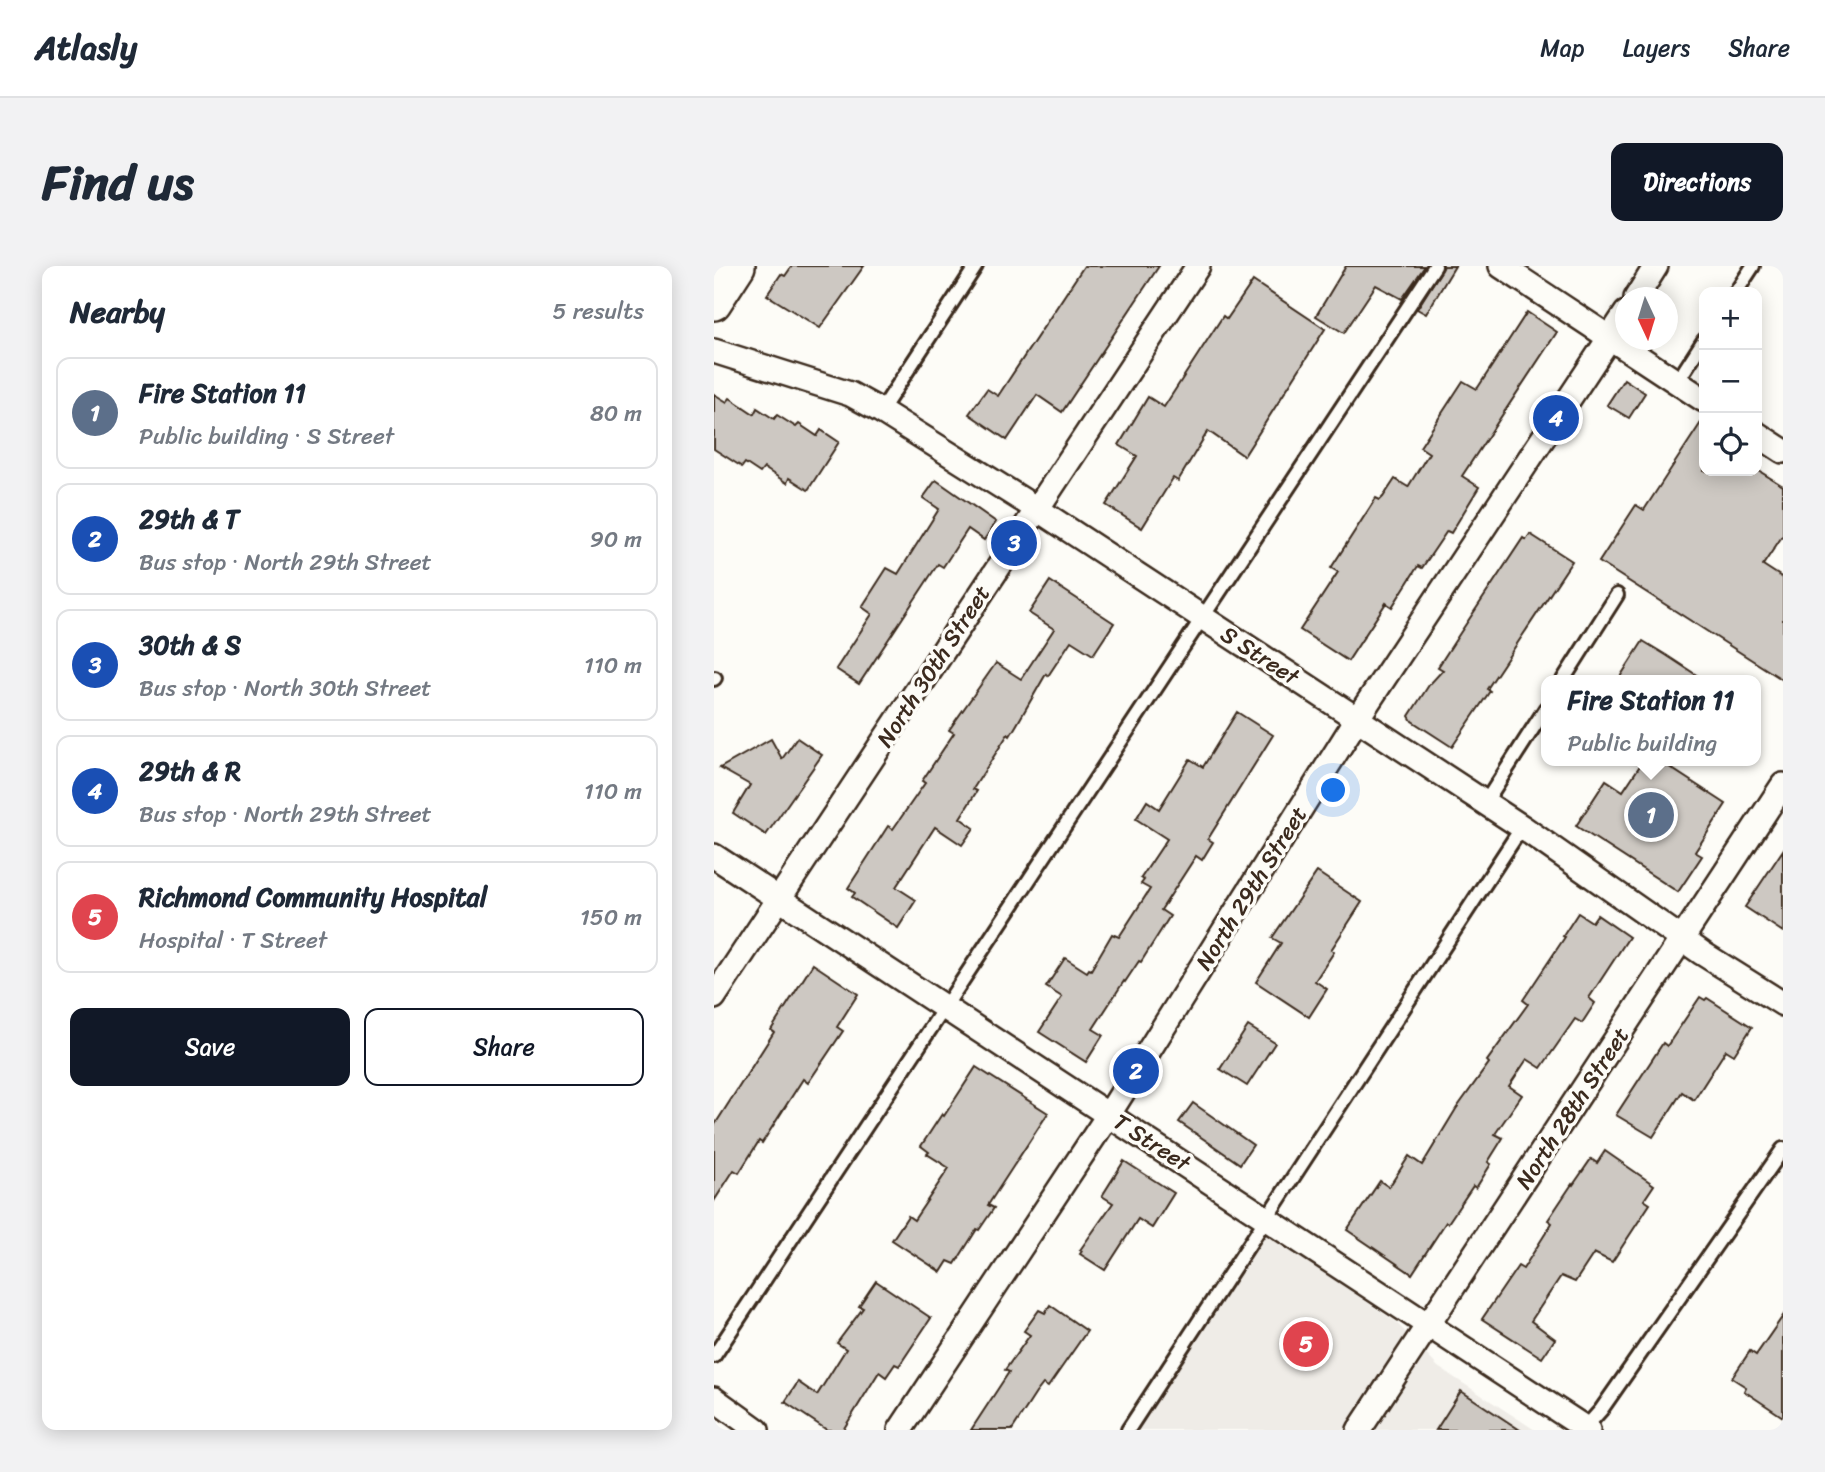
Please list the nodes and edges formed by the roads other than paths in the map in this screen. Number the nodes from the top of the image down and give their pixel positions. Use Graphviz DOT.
graph roads {
  1 [pos="738,266"];
  2 [pos="976,266"];
  3 [pos="1198,266"];
  4 [pos="1435,266"];
  5 [pos="1501,266"];
  6 [pos="1656,266"];
  7 [pos="1753,266"];
  8 [pos="1643,287"];
  9 [pos="1739,287"];
  10 [pos="714,303"];
  11 [pos="1615,329"];
  12 [pos="1609,337"];
  13 [pos="1699,348"];
  14 [pos="714,351"];
  15 [pos="1676,382"];
  16 [pos="1699,397"];
  17 [pos="881,411"];
  18 [pos="1762,437"];
  19 [pos="1783,451"];
  20 [pos="1037,509"];
  21 [pos="1618,595"];
  22 [pos="1203,618"];
  23 [pos="1566,675"];
  24 [pos="1541,716"];
  25 [pos="1357,719"];
  26 [pos="1783,785"];
  27 [pos="1485,803"];
  28 [pos="1522,827"];
  29 [pos="714,856"];
  30 [pos="779,898"];
  31 [pos="1683,940"];
  32 [pos="714,997"];
  33 [pos="1783,1004"];
  34 [pos="945,1007"];
  35 [pos="1109,1114"];
  36 [pos="1783,1149"];
  37 [pos="1267,1218"];
  38 [pos="1430,1324"];
  39 [pos="714,1356"];
  40 [pos="714,1399"];
  41 [pos="1586,1429"];
  42 [pos="757,1430"];
  43 [pos="900,1430"];
  44 [pos="1128,1430"];
  45 [pos="1359,1430"];
  1 -- 10 [label="street"];
  2 -- 17 [label="lane"];
  3 -- 20 [label="street, North 30th Street"];
  4 -- 22 [label="lane"];
  5 -- 12 [label="street"];
  6 -- 8 [label="street"];
  7 -- 9 [label="lane"];
  11 -- 12 [label="street, North 29th Street"];
  12 -- 15 [label="street"];
  12 -- 25 [label="street, North 29th Street"];
  13 -- 15 [label="lane"];
  14 -- 17 [label="street, S Street"];
  15 -- 16 [label="street"];
  17 -- 20 [label="street, S Street"];
  18 -- 19 [label="street"];
  20 -- 22 [label="street, S Street"];
  20 -- 30 [label="street, North 30th Street"];
  21 -- 23 [label="lane"];
  22 -- 25 [label="street, S Street"];
  22 -- 34 [label="lane"];
  24 -- 27 [label="lane"];
  25 -- 27 [label="street, S Street"];
  25 -- 35 [label="street, North 29th Street"];
  26 -- 31 [label="street, North 28th Street"];
  27 -- 28 [label="street, S Street"];
  28 -- 31 [label="street, S Street"];
  28 -- 37 [label="lane"];
  29 -- 30 [label="street, T Street"];
  30 -- 32 [label="street, North 30th Street"];
  30 -- 34 [label="street, T Street"];
  31 -- 33 [label="street, S Street"];
  31 -- 38 [label="street, North 28th Street"];
  34 -- 35 [label="street, T Street"];
  34 -- 39 [label="lane"];
  35 -- 37 [label="street, T Street"];
  35 -- 43 [label="street, North 29th Street"];
  36 -- 41 [label="lane"];
  37 -- 38 [label="street, T Street"];
  37 -- 44 [label="lane"];
  38 -- 41 [label="street, T Street"];
  38 -- 45 [label="street, North 28th Street"];
  40 -- 42 [label="street"];
}
